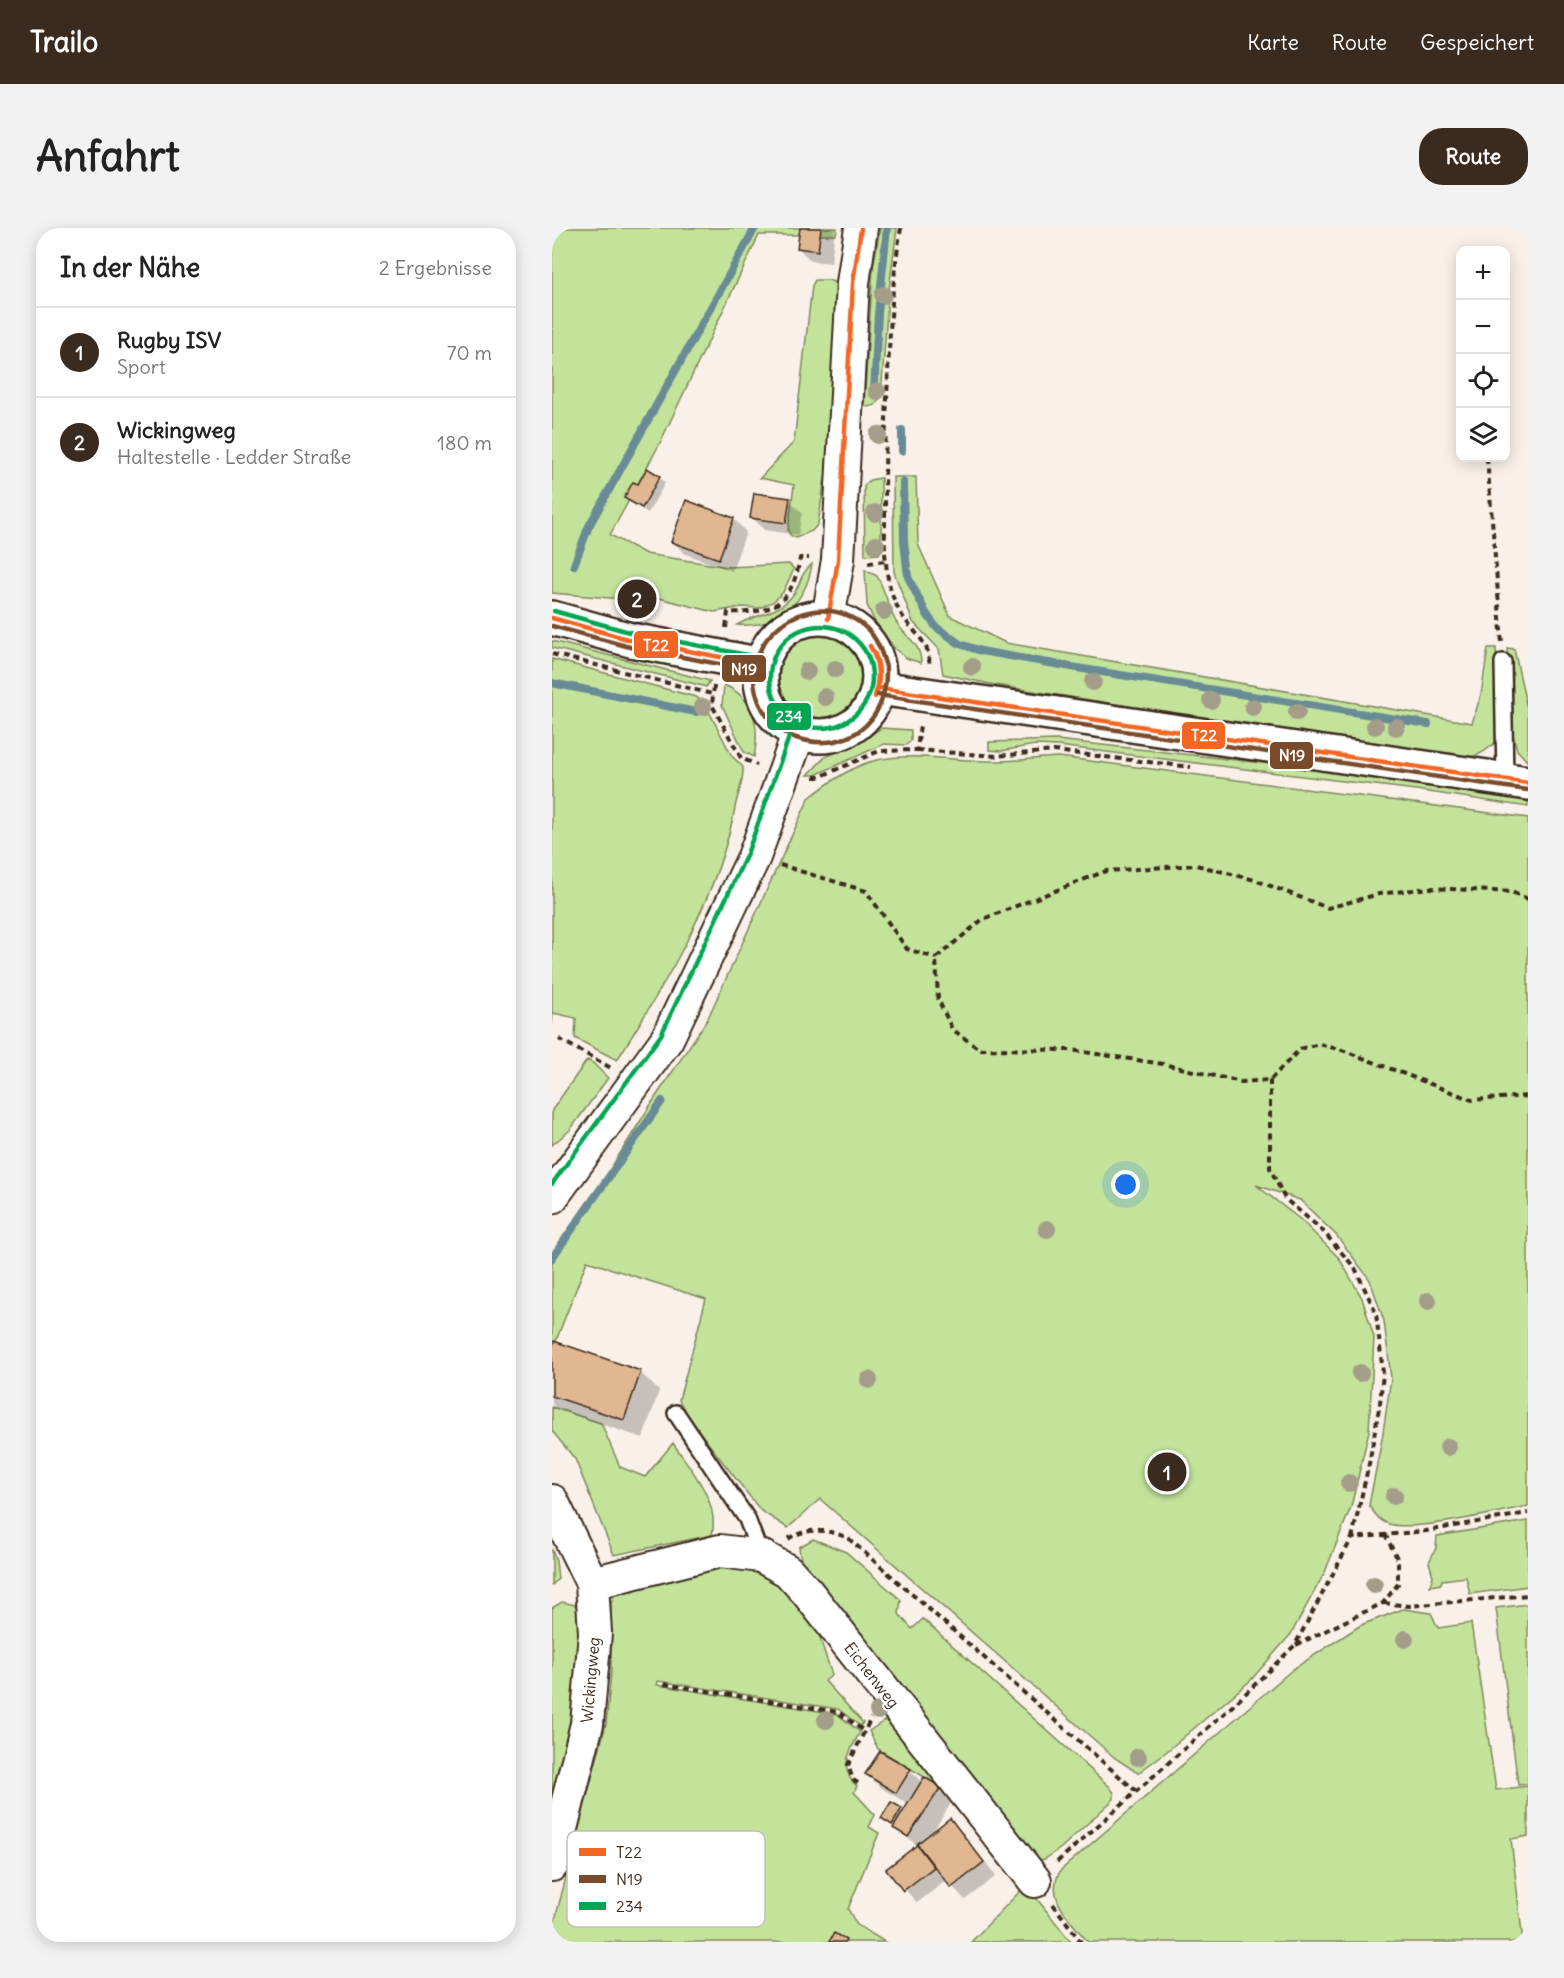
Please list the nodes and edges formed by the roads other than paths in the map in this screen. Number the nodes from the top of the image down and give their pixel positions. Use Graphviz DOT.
graph roads {
  1 [pos="861,228"];
  2 [pos="552,618"];
  3 [pos="828,619"];
  4 [pos="1503,662"];
  5 [pos="762,665"];
  6 [pos="879,688"];
  7 [pos="799,732"];
  8 [pos="1517,782"];
  9 [pos="552,1197"];
  10 [pos="676,1413"];
  11 [pos="552,1501"];
  12 [pos="761,1556"];
  13 [pos="592,1583"];
  14 [pos="552,1865"];
  15 [pos="1035,1881"];
  1 -- 3 [label="street"];
  2 -- 5 [label="main road"];
  3 -- 5 [label="main road"];
  3 -- 6 [label="main road"];
  4 -- 8 [label="lane"];
  5 -- 7 [label="main road"];
  6 -- 7 [label="main road"];
  6 -- 8 [label="main road"];
  7 -- 9 [label="street"];
  10 -- 12 [label="lane"];
  11 -- 13 [label="street, Wickingweg"];
  12 -- 13 [label="street, Eichenweg"];
  12 -- 15 [label="street, Eichenweg"];
  13 -- 14 [label="street, Wickingweg"];
}
